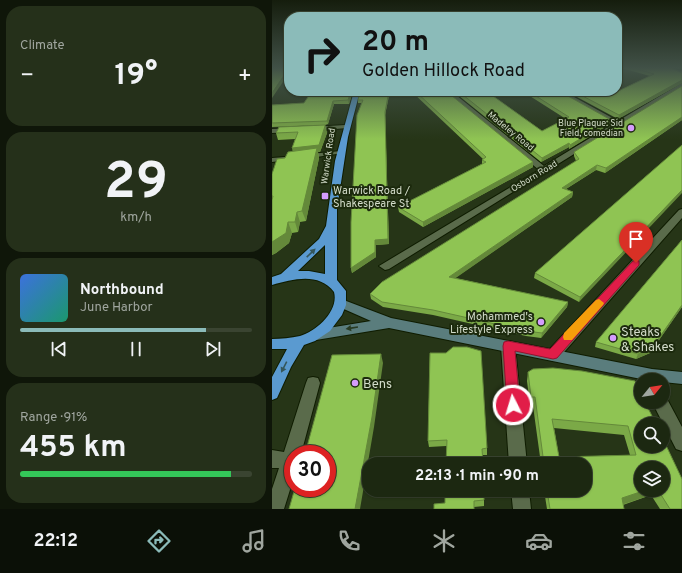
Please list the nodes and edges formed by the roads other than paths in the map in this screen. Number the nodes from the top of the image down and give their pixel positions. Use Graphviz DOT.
graph roads {
  1 [pos="671,92"];
  2 [pos="354,96"];
  3 [pos="453,96"];
  4 [pos="569,96"];
  5 [pos="618,124"];
  6 [pos="345,127"];
  7 [pos="272,131"];
  8 [pos="341,152"];
  9 [pos="300,157"];
  10 [pos="293,158"];
  11 [pos="272,160"];
  12 [pos="544,170"];
  13 [pos="682,212"];
  14 [pos="332,226"];
  15 [pos="385,266"];
  16 [pos="286,276"];
  17 [pos="272,281"];
  18 [pos="331,281"];
  19 [pos="341,303"];
  20 [pos="389,323"];
  21 [pos="316,335"];
  22 [pos="299,342"];
  23 [pos="272,344"];
  24 [pos="508,346"];
  25 [pos="553,355"];
  26 [pos="634,374"];
  27 [pos="670,378"];
  28 [pos="682,378"];
  29 [pos="313,383"];
  30 [pos="272,393"];
  31 [pos="664,409"];
  32 [pos="682,444"];
  33 [pos="295,445"];
  34 [pos="517,457"];
  35 [pos="272,459"];
  36 [pos="284,460"];
  37 [pos="284,482"];
  38 [pos="521,497"];
  39 [pos="276,509"];
  40 [pos="522,509"];
  1 -- 5 [label="street, Osborn Road"];
  2 -- 6 [label="highway, Warwick Road"];
  3 -- 12 [label="street, Madeley Road"];
  4 -- 5 [label="street"];
  5 -- 12 [label="street, Osborn Road"];
  6 -- 7 [label="street"];
  6 -- 8 [label="highway, Warwick Road"];
  8 -- 9 [label="lane"];
  8 -- 14 [label="highway, Warwick Road"];
  10 -- 11 [label="lane"];
  12 -- 15 [label="street, Osborn Road"];
  13 -- 25 [label="street"];
  16 -- 14 [label="highway, Warwick Road, one-way"];
  14 -- 18 [label="highway, Warwick Road"];
  16 -- 17 [label="highway"];
  16 -- 18 [label="highway"];
  18 -- 19 [label="highway"];
  19 -- 20 [label="main road"];
  19 -- 21 [label="highway"];
  20 -- 21 [label="main road, one-way"];
  20 -- 24 [label="main road"];
  21 -- 22 [label="highway"];
  22 -- 23 [label="highway"];
  22 -- 30 [label="highway, one-way"];
  24 -- 25 [label="main road"];
  24 -- 34 [label="street"];
  25 -- 26 [label="main road"];
  27 -- 28 [label="main road"];
  29 -- 33 [label="street"];
  31 -- 32 [label="street"];
  35 -- 36 [label="street"];
  37 -- 39 [label="street"];
  38 -- 40 [label="street"];
}
